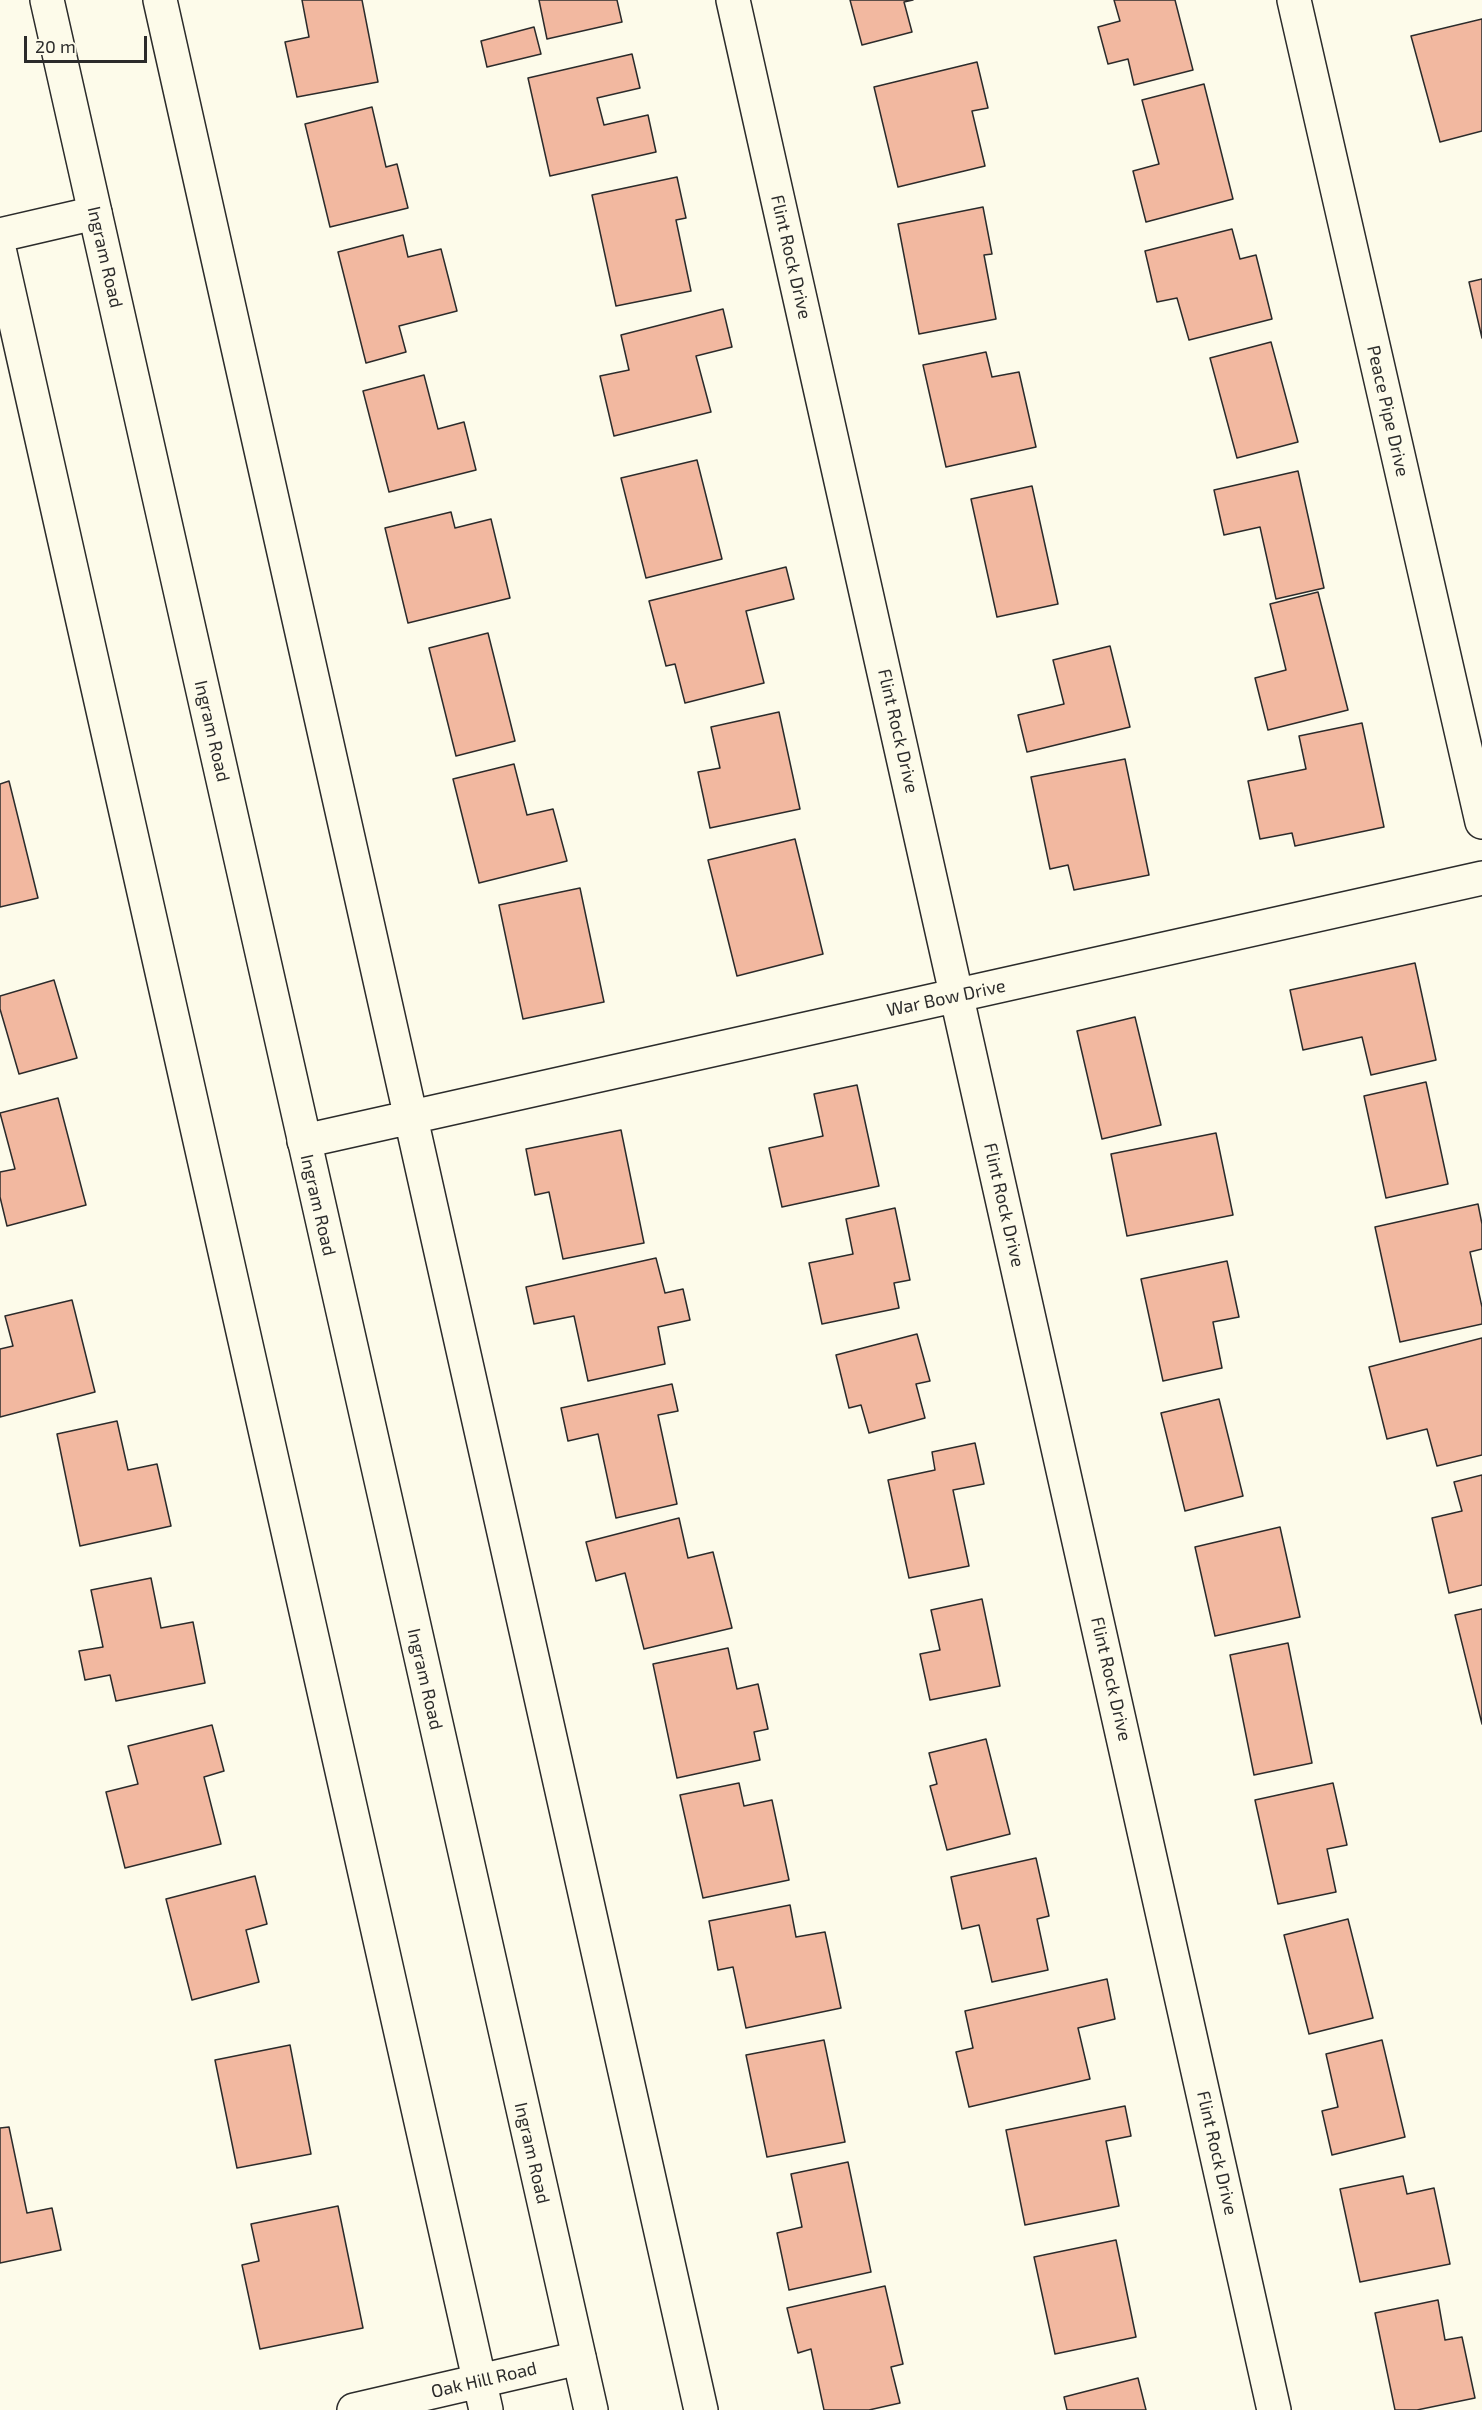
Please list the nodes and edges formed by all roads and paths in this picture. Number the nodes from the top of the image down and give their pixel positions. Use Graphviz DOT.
graph roads {
  1 [pos="47,0"];
  2 [pos="160,0"];
  3 [pos="733,0"];
  4 [pos="1294,0"];
  5 [pos="95,213"];
  6 [pos="0,235"];
  7 [pos="0,253"];
  8 [pos="1482,822"];
  9 [pos="1482,878"];
  10 [pos="958,996"];
  11 [pos="410,1115"];
  12 [pos="304,1140"];
  13 [pos="579,2358"];
  14 [pos="482,2396"];
  15 [pos="354,2410"];
  16 [pos="591,2410"];
  17 [pos="700,2410"];
  18 [pos="1274,2410"];
  1 -- 5 [label="street, Ingram Road"];
  2 -- 11 [label="street"];
  3 -- 10 [label="street, Flint Rock Drive"];
  4 -- 8 [label="street, Peace Pipe Drive"];
  5 -- 6 [label="street"];
  5 -- 12 [label="street, Ingram Road"];
  7 -- 14 [label="street"];
  9 -- 10 [label="street, War Bow Drive"];
  10 -- 11 [label="street, War Bow Drive"];
  10 -- 18 [label="street, Flint Rock Drive"];
  11 -- 12 [label="street, War Bow Drive"];
  11 -- 17 [label="street"];
  12 -- 13 [label="street, Ingram Road"];
  13 -- 14 [label="street, Oak Hill Road"];
  13 -- 16 [label="street, Ingram Road"];
  14 -- 15 [label="street, Oak Hill Road"];
}
